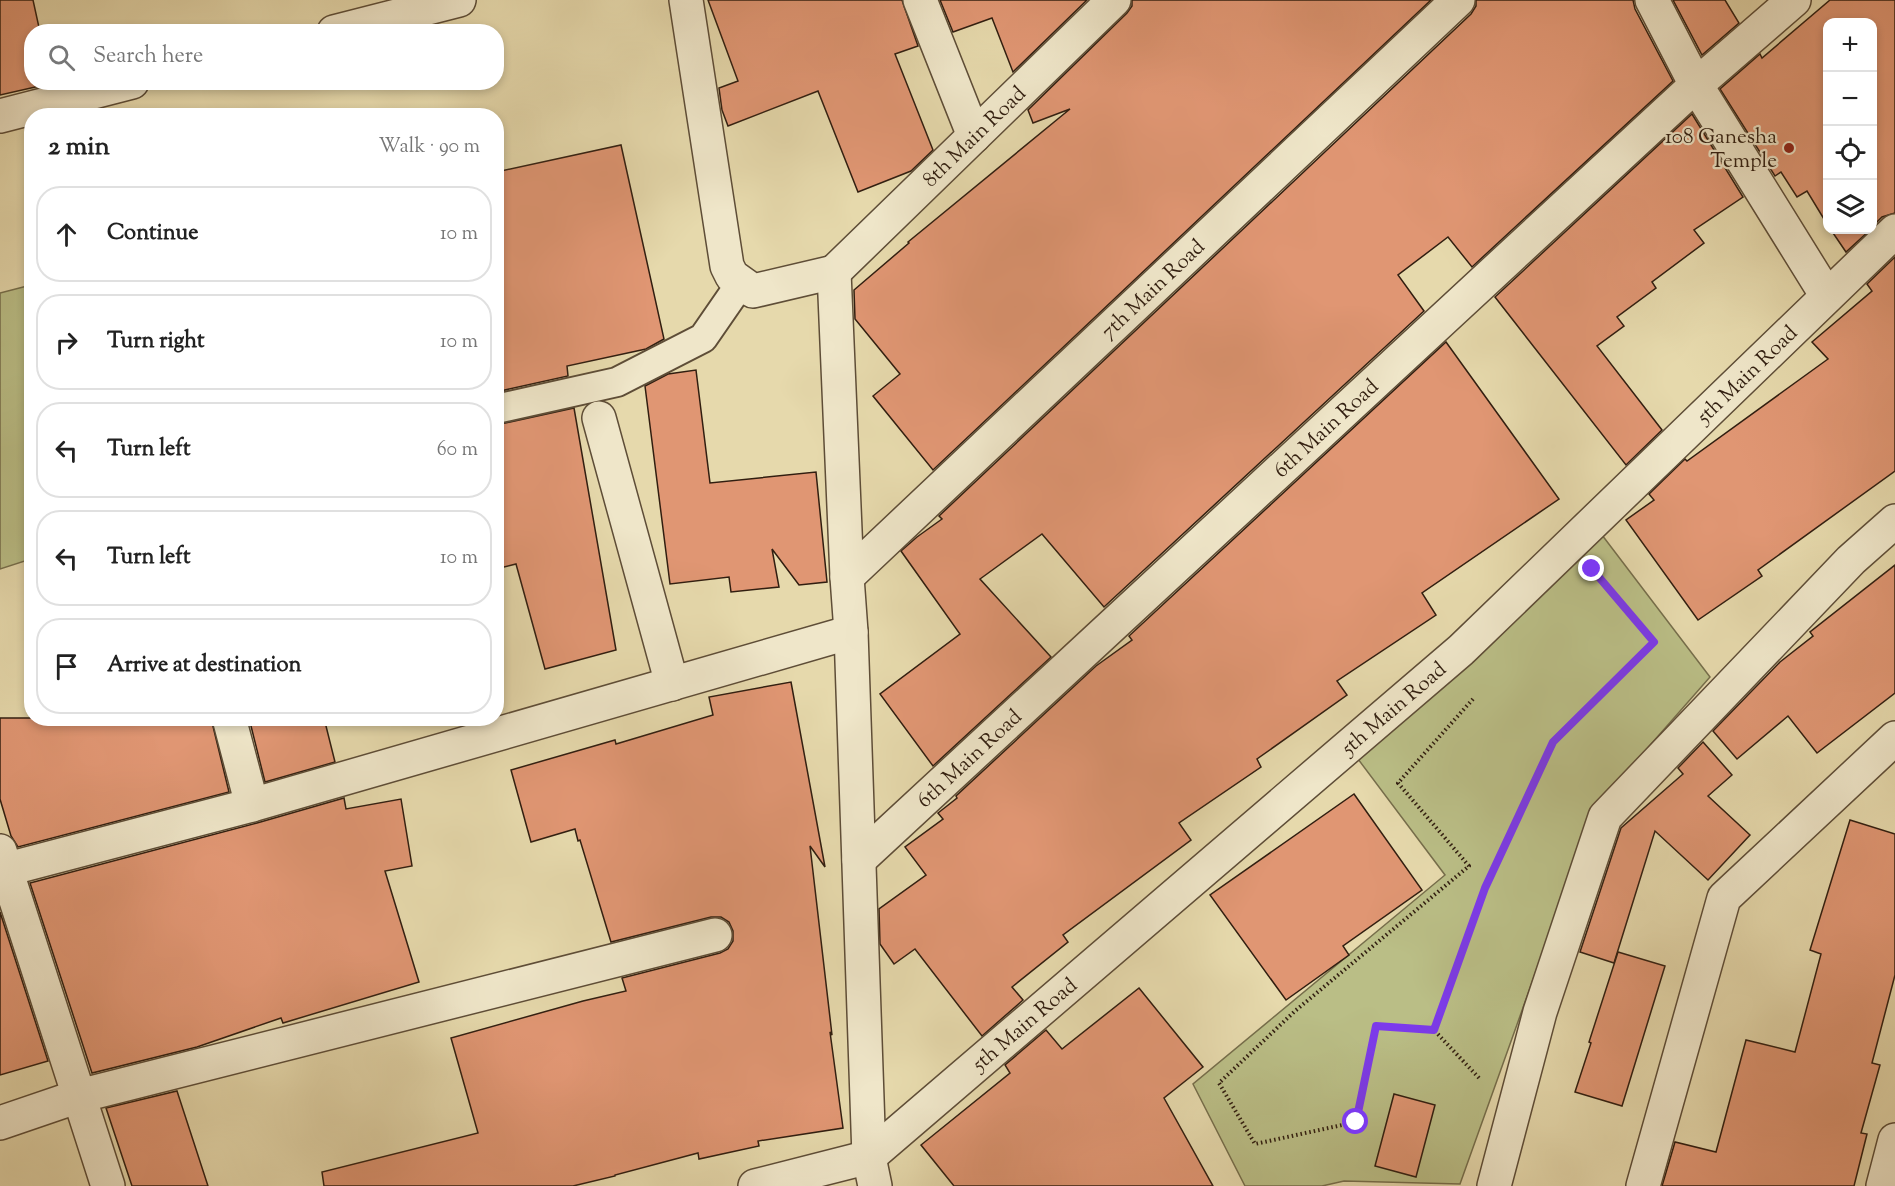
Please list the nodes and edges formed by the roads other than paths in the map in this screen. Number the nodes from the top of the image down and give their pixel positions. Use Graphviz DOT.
graph roads {
  1 [pos="459,0"];
  2 [pos="686,0"];
  3 [pos="920,0"];
  4 [pos="1114,0"];
  5 [pos="1458,0"];
  6 [pos="1652,0"];
  7 [pos="1794,0"];
  8 [pos="365,24"];
  9 [pos="1696,85"];
  10 [pos="101,90"];
  11 [pos="31,108"];
  12 [pos="24,110"];
  13 [pos="0,116"];
  14 [pos="974,136"];
  15 [pos="1895,231"];
  16 [pos="834,272"];
  17 [pos="741,283"];
  18 [pos="1827,296"];
  19 [pos="504,407"];
  20 [pos="599,418"];
  21 [pos="1895,521"];
  22 [pos="847,578"];
  23 [pos="851,632"];
  24 [pos="672,684"];
  25 [pos="504,721"];
  26 [pos="231,726"];
  27 [pos="483,726"];
  28 [pos="460,731"];
  29 [pos="1895,738"];
  30 [pos="252,805"];
  31 [pos="860,860"];
  32 [pos="2,864"];
  33 [pos="715,934"];
  34 [pos="79,1096"];
  35 [pos="0,1123"];
  36 [pos="1895,1140"];
  37 [pos="872,1172"];
  38 [pos="108,1186"];
  39 [pos="755,1186"];
  40 [pos="1494,1186"];
  41 [pos="1643,1186"];
  42 [pos="1883,1186"];
  1 -- 8 [label="street"];
  2 -- 17 [label="street"];
  3 -- 14 [label="street"];
  4 -- 14 [label="street, 8th Main Road"];
  5 -- 22 [label="street, 7th Main Road"];
  6 -- 9 [label="street"];
  7 -- 9 [label="street, 6th Main Road"];
  9 -- 18 [label="street"];
  9 -- 31 [label="street, 6th Main Road"];
  10 -- 11 [label="street"];
  12 -- 13 [label="street"];
  14 -- 16 [label="street, 8th Main Road"];
  15 -- 18 [label="street, 5th Main Road"];
  16 -- 17 [label="street"];
  16 -- 22 [label="street"];
  17 -- 19 [label="lane"];
  18 -- 37 [label="street, 5th Main Road"];
  20 -- 24 [label="street"];
  21 -- 40 [label="street"];
  22 -- 23 [label="street"];
  23 -- 24 [label="street"];
  23 -- 31 [label="street"];
  24 -- 25 [label="street"];
  26 -- 30 [label="street"];
  27 -- 28 [label="street"];
  28 -- 30 [label="street"];
  29 -- 41 [label="street"];
  30 -- 32 [label="street"];
  31 -- 37 [label="street"];
  32 -- 34 [label="street"];
  33 -- 34 [label="street"];
  34 -- 35 [label="street"];
  34 -- 38 [label="street"];
  36 -- 42 [label="street"];
  37 -- 39 [label="street"];
}
